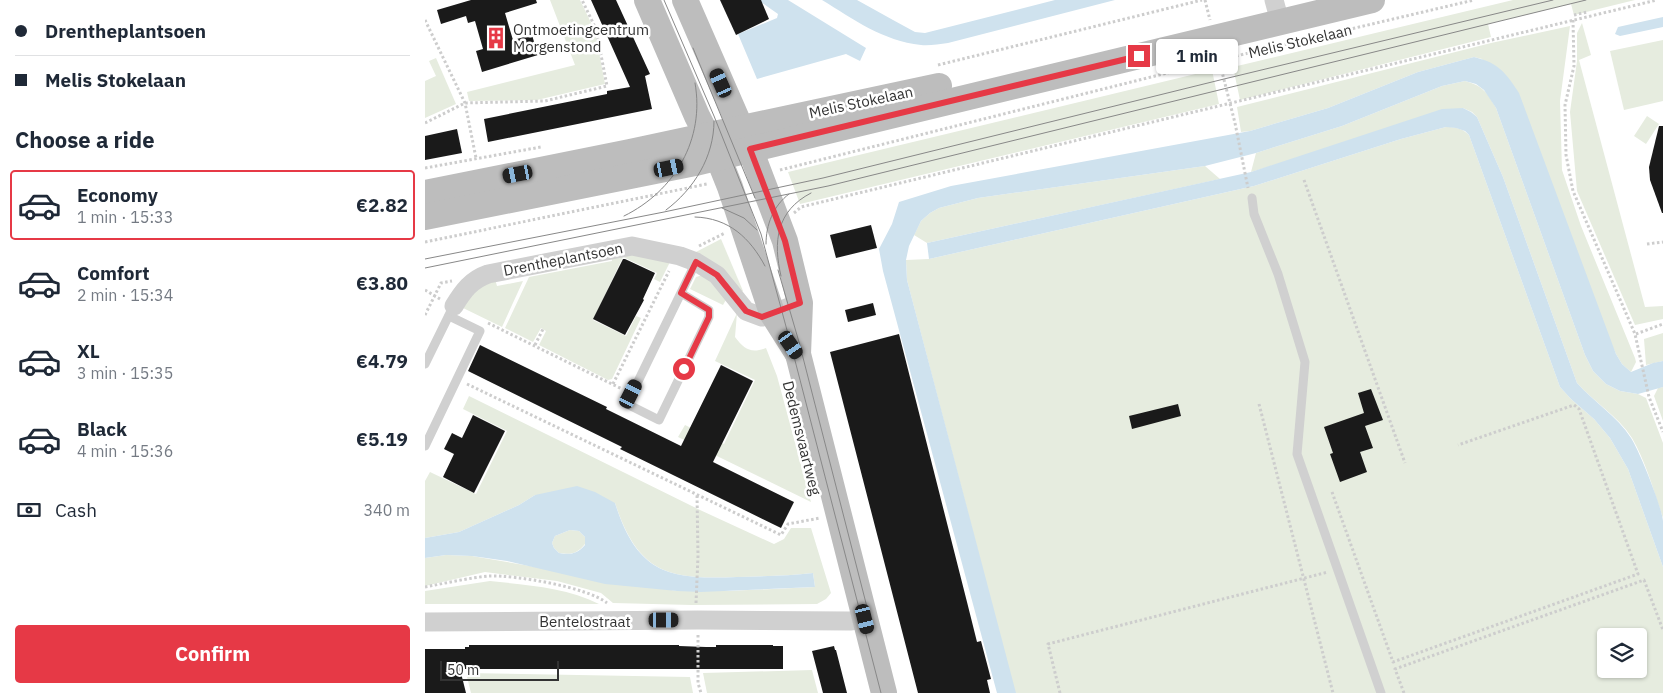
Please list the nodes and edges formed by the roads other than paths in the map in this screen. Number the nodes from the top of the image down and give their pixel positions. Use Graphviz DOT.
graph roads {
  1 [pos="647,0"];
  2 [pos="685,0"];
  3 [pos="1372,0"];
  4 [pos="1281,7"];
  5 [pos="746,138"];
  6 [pos="706,160"];
  7 [pos="425,193"];
  8 [pos="1250,195"];
  9 [pos="425,217"];
  10 [pos="684,258"];
  11 [pos="681,293"];
  12 [pos="800,303"];
  13 [pos="451,311"];
  14 [pos="772,313"];
  15 [pos="798,354"];
  16 [pos="425,364"];
  17 [pos="425,446"];
  18 [pos="865,619"];
  19 [pos="425,622"];
  20 [pos="884,693"];
  21 [pos="1381,693"];
  1 -- 6 [label="street, Dedemsvaartweg"];
  2 -- 5 [label="street, Dedemsvaartweg"];
  3 -- 4 [label="street, Melis Stokelaan"];
  4 -- 5 [label="street, Melis Stokelaan"];
  5 -- 6 [label="street, Melis Stokelaan"];
  5 -- 12 [label="street, Dedemsvaartweg"];
  6 -- 7 [label="street, Melis Stokelaan"];
  6 -- 9 [label="street, Melis Stokelaan"];
  6 -- 14 [label="street, Dedemsvaartweg"];
  8 -- 21 [label="lane"];
  10 -- 11 [label="lane"];
  10 -- 13 [label="street, Drentheplantsoen"];
  10 -- 14 [label="street, Drentheplantsoen"];
  11 -- 11 [label="lane"];
  12 -- 14 [label="street, Drentheplantsoen"];
  12 -- 15 [label="street, Dedemsvaartweg"];
  13 -- 16 [label="lane, Drentheplantsoen"];
  13 -- 17 [label="lane"];
  14 -- 15 [label="street, Dedemsvaartweg"];
  15 -- 18 [label="street, Dedemsvaartweg"];
  18 -- 19 [label="street, Bentelostraat"];
  18 -- 20 [label="street, Dedemsvaartweg"];
}
